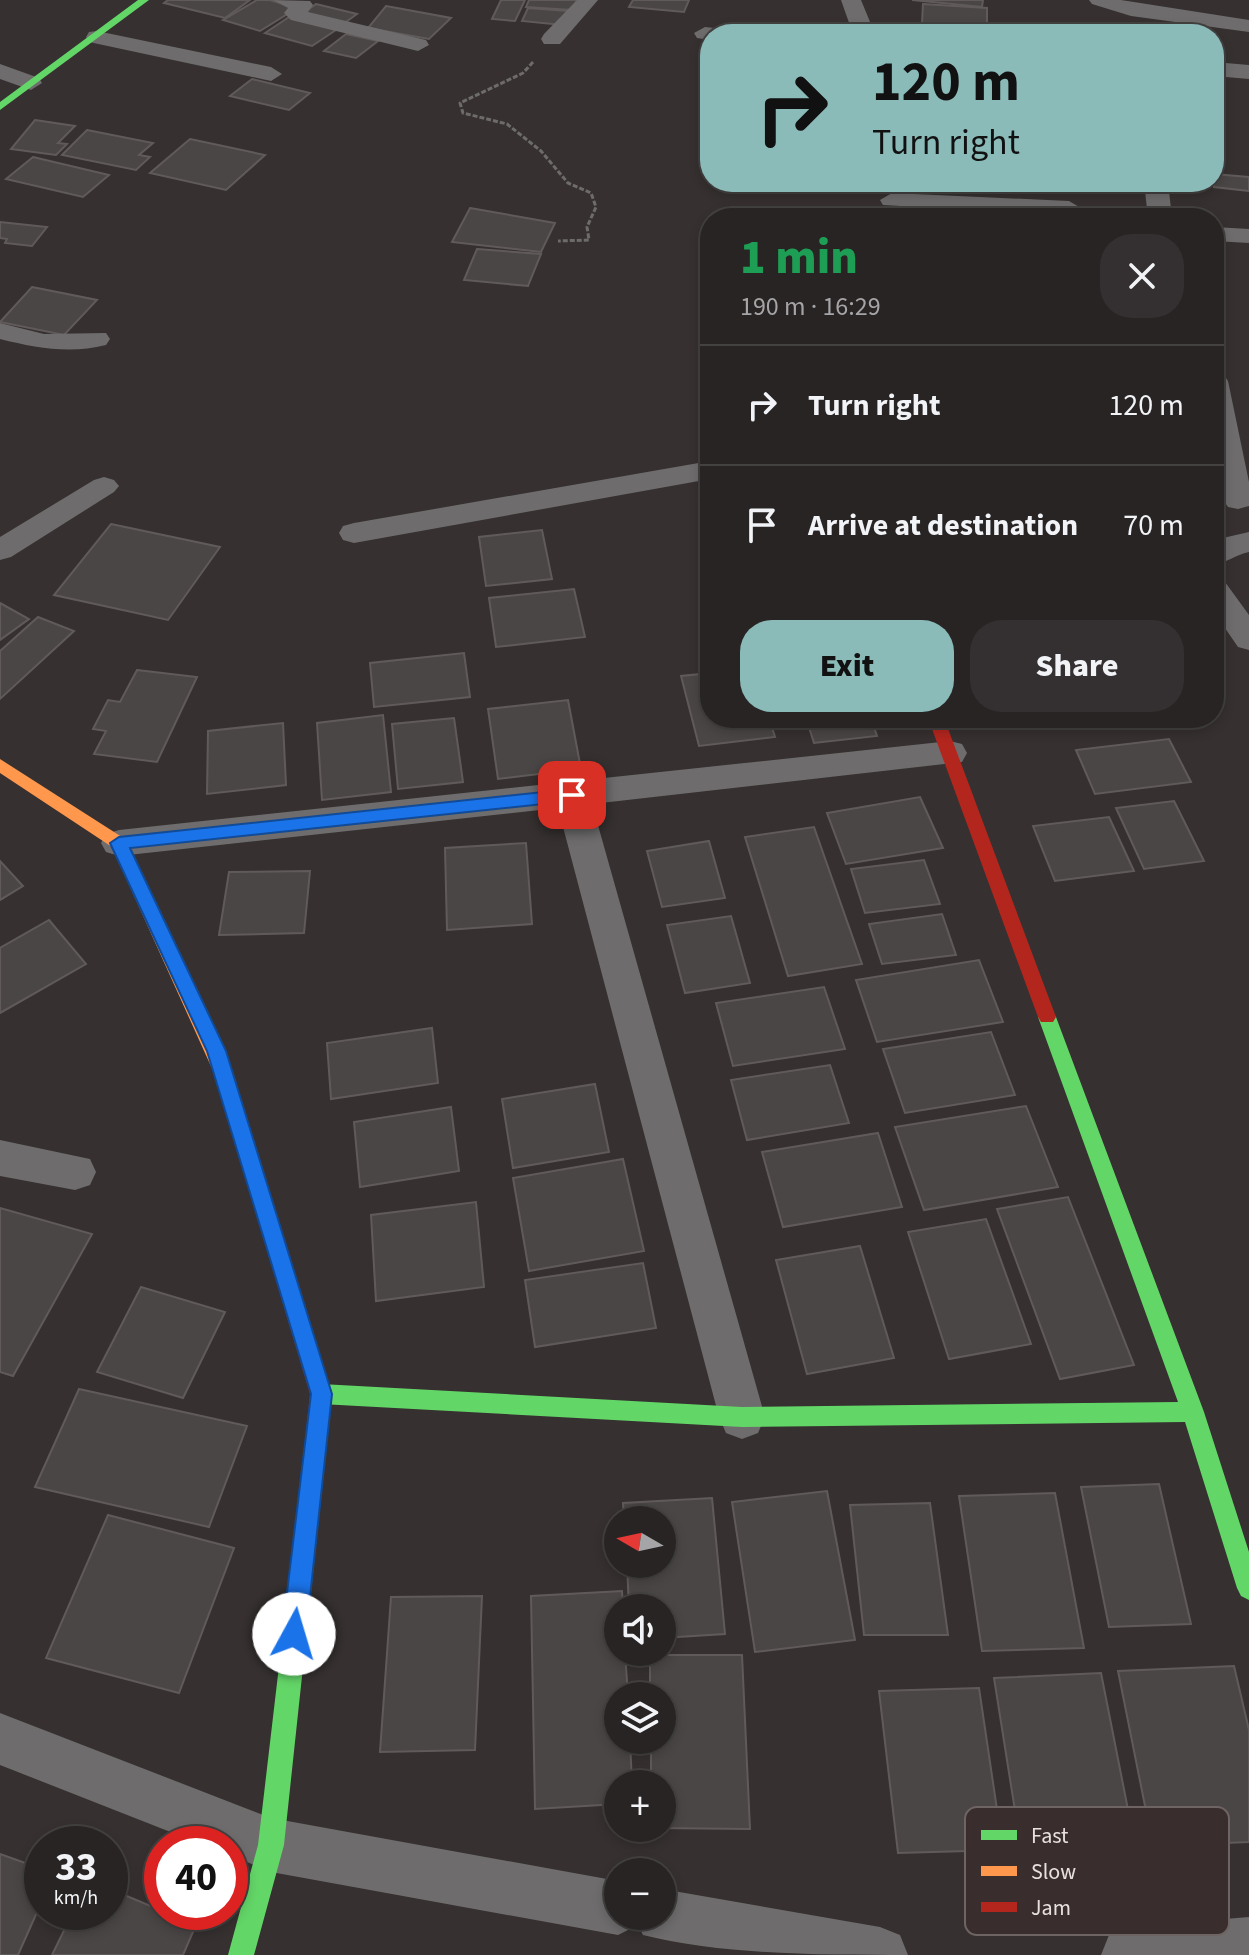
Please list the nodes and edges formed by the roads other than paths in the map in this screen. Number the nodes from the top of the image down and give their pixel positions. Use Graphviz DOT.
graph roads {
  1 [pos="144,0"];
  2 [pos="283,0"];
  3 [pos="588,0"];
  4 [pos="851,0"];
  5 [pos="1099,0"];
  6 [pos="1234,0"];
  7 [pos="1129,5"];
  8 [pos="860,24"];
  9 [pos="1248,26"];
  10 [pos="97,37"];
  11 [pos="552,39"];
  12 [pos="418,45"];
  13 [pos="1224,70"];
  14 [pos="0,71"];
  15 [pos="1249,72"];
  16 [pos="271,74"];
  17 [pos="31,83"];
  18 [pos="0,107"];
  19 [pos="891,200"];
  20 [pos="1069,208"];
  21 [pos="1224,235"];
  22 [pos="1249,236"];
  23 [pos="0,331"];
  24 [pos="97,339"];
  25 [pos="1224,440"];
  26 [pos="700,472"];
  27 [pos="104,486"];
  28 [pos="1234,500"];
  29 [pos="354,533"];
  30 [pos="1249,542"];
  31 [pos="1224,547"];
  32 [pos="0,550"];
  33 [pos="1224,603"];
  34 [pos="1249,639"];
  35 [pos="940,728"];
  36 [pos="950,753"];
  37 [pos="0,765"];
  38 [pos="572,795"];
  39 [pos="119,843"];
  40 [pos="0,1158"];
  41 [pos="75,1172"];
  42 [pos="321,1394"];
  43 [pos="1193,1412"];
  44 [pos="742,1417"];
  45 [pos="1249,1588"];
  46 [pos="0,1739"];
  47 [pos="271,1845"];
  48 [pos="604,1905"];
  49 [pos="676,1919"];
  50 [pos="1249,1945"];
  51 [pos="241,1955"];
  52 [pos="880,1955"];
  53 [pos="1129,1955"];
  1 -- 10 [label="street"];
  2 -- 12 [label="street"];
  3 -- 11 [label="street"];
  4 -- 8 [label="street"];
  5 -- 7 [label="street"];
  6 -- 9 [label="street"];
  7 -- 9 [label="street"];
  10 -- 16 [label="street"];
  10 -- 17 [label="street"];
  13 -- 15 [label="street"];
  14 -- 17 [label="street"];
  17 -- 18 [label="street"];
  19 -- 20 [label="street"];
  21 -- 22 [label="street"];
  23 -- 24 [label="street"];
  25 -- 28 [label="street"];
  26 -- 29 [label="street"];
  27 -- 32 [label="street"];
  30 -- 31 [label="street"];
  33 -- 34 [label="street"];
  35 -- 36 [label="street"];
  36 -- 38 [label="street"];
  36 -- 43 [label="street"];
  37 -- 39 [label="street"];
  38 -- 39 [label="street"];
  38 -- 44 [label="street"];
  39 -- 42 [label="street"];
  40 -- 41 [label="street"];
  42 -- 44 [label="street"];
  42 -- 47 [label="street"];
  43 -- 44 [label="street"];
  43 -- 45 [label="street"];
  46 -- 47 [label="street"];
  47 -- 48 [label="street"];
  47 -- 51 [label="street"];
  49 -- 52 [label="street"];
  50 -- 53 [label="street"];
}
